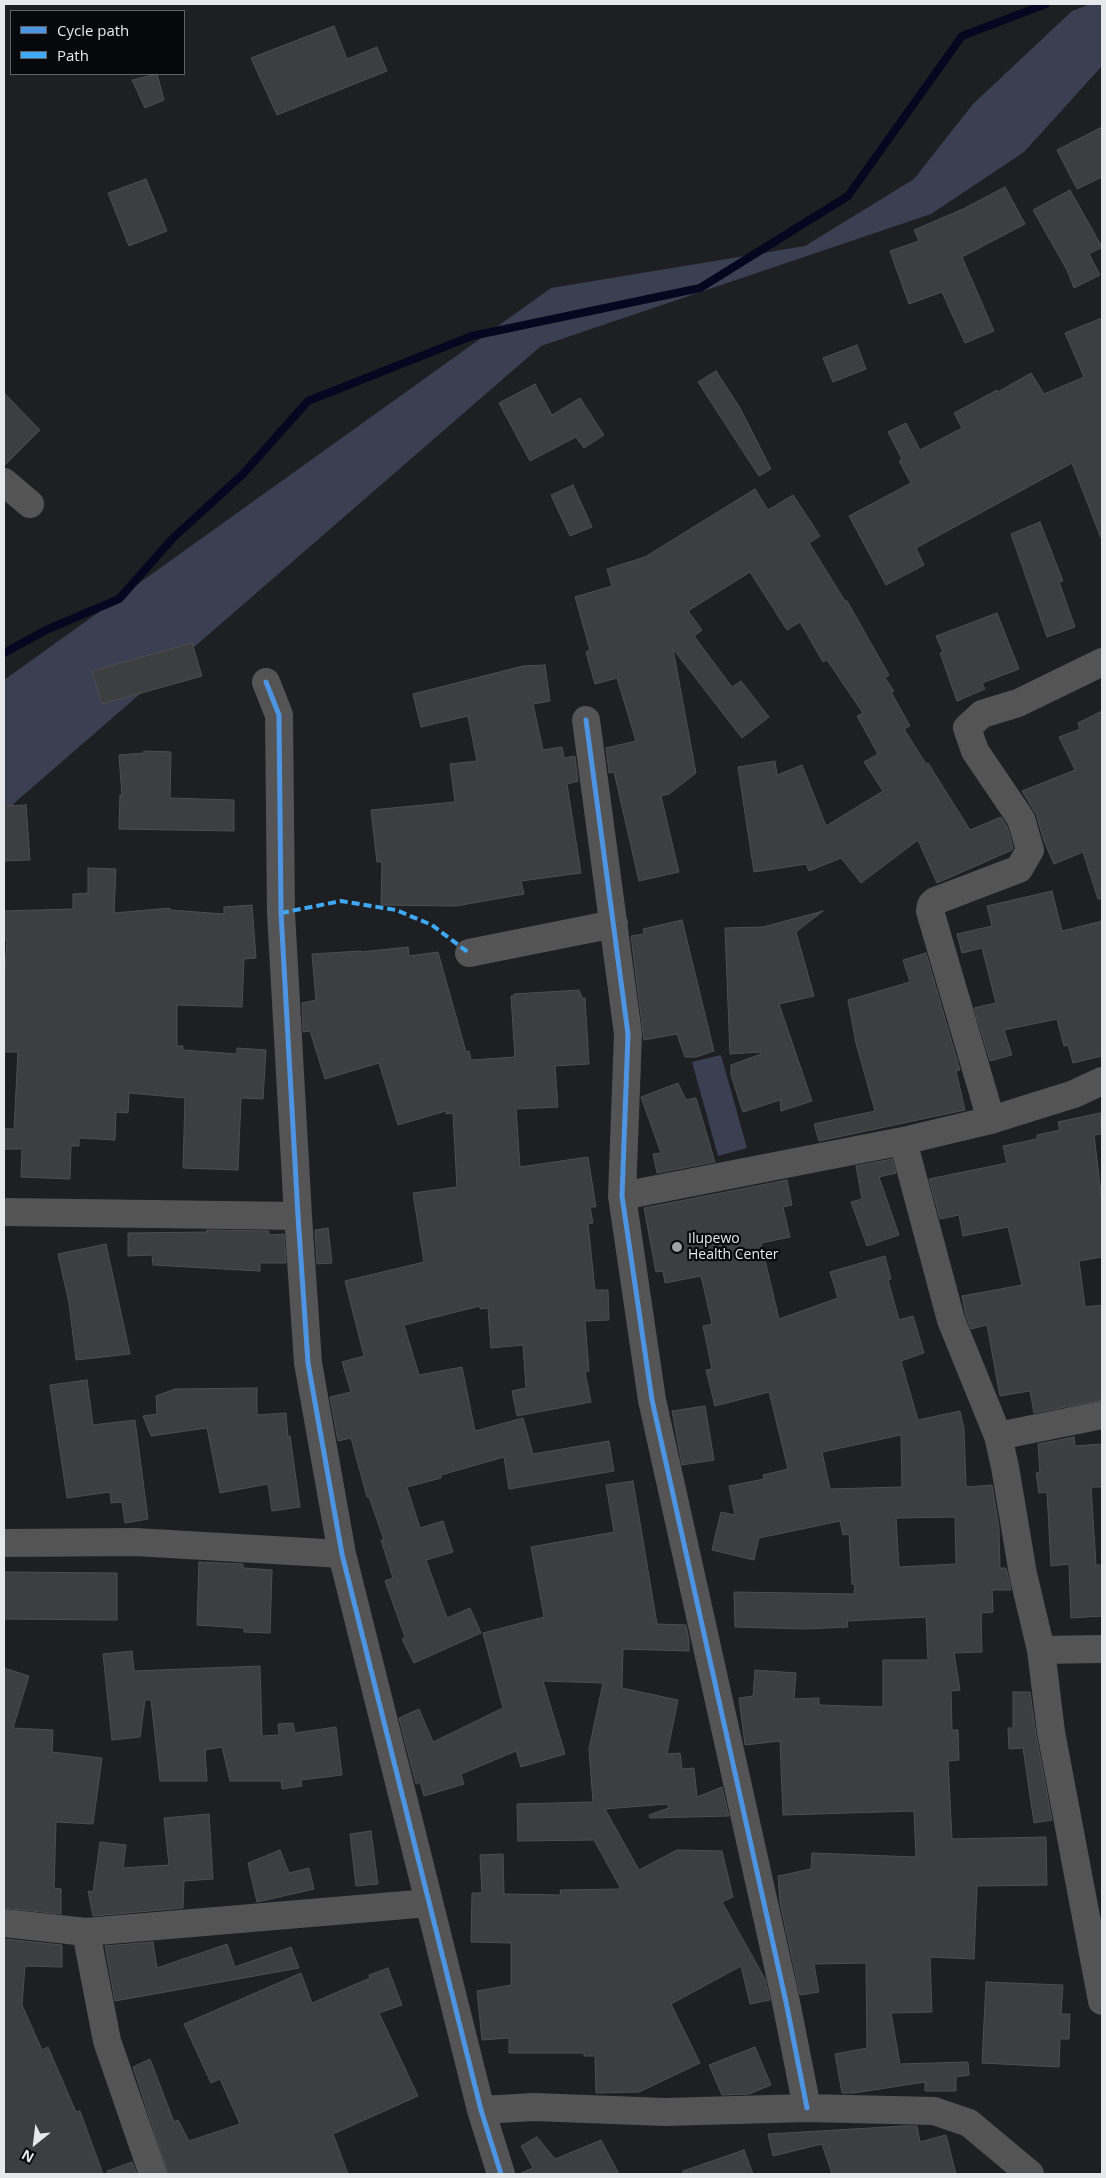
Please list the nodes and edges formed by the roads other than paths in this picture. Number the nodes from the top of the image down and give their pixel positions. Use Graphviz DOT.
graph roads {
  1 [pos="4,482"];
  2 [pos="30,504"];
  3 [pos="1102,662"];
  4 [pos="266,682"];
  5 [pos="586,720"];
  6 [pos="614,924"];
  7 [pos="469,953"];
  8 [pos="1102,1081"];
  9 [pos="991,1120"];
  10 [pos="903,1141"];
  11 [pos="622,1196"];
  12 [pos="4,1212"];
  13 [pos="298,1216"];
  14 [pos="1102,1415"];
  15 [pos="998,1436"];
  16 [pos="4,1543"];
  17 [pos="342,1554"];
  18 [pos="1102,1649"];
  19 [pos="1041,1650"];
  20 [pos="429,1903"];
  21 [pos="4,1923"];
  22 [pos="86,1932"];
  23 [pos="1102,2001"];
  24 [pos="807,2108"];
  25 [pos="481,2110"];
  26 [pos="153,2174"];
  27 [pos="501,2174"];
  28 [pos="1030,2174"];
  1 -- 2 [label="street"];
  3 -- 9 [label="street"];
  4 -- 13 [label="street"];
  5 -- 6 [label="street"];
  6 -- 7 [label="street"];
  6 -- 11 [label="street"];
  8 -- 9 [label="street"];
  9 -- 10 [label="street"];
  10 -- 11 [label="street"];
  10 -- 15 [label="street"];
  11 -- 24 [label="street"];
  12 -- 13 [label="street"];
  13 -- 17 [label="street"];
  14 -- 15 [label="street"];
  15 -- 19 [label="street"];
  16 -- 17 [label="street"];
  17 -- 20 [label="street"];
  18 -- 19 [label="street"];
  19 -- 23 [label="street"];
  20 -- 22 [label="street"];
  20 -- 25 [label="street"];
  21 -- 22 [label="street"];
  22 -- 26 [label="street"];
  24 -- 25 [label="street"];
  24 -- 28 [label="street"];
  25 -- 27 [label="street"];
}
